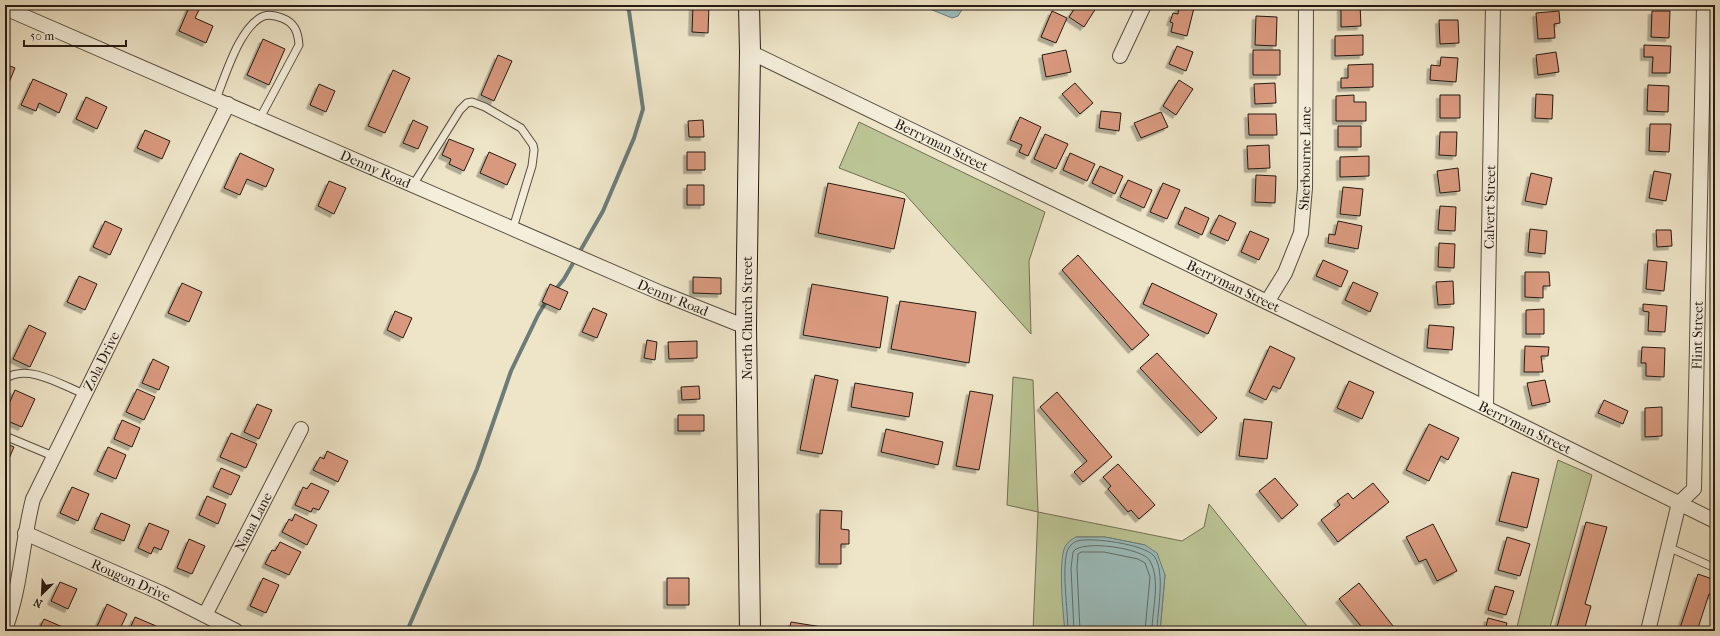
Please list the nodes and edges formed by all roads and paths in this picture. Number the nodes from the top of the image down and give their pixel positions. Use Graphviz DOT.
graph roads {
  1 [pos="749,5"];
  2 [pos="1144,5"];
  3 [pos="1306,5"];
  4 [pos="1493,5"];
  5 [pos="1704,5"];
  6 [pos="5,8"];
  7 [pos="750,52"];
  8 [pos="1120,56"];
  9 [pos="222,102"];
  10 [pos="260,118"];
  11 [pos="413,184"];
  12 [pos="513,228"];
  13 [pos="1267,302"];
  14 [pos="746,327"];
  15 [pos="5,380"];
  16 [pos="84,394"];
  17 [pos="1486,408"];
  18 [pos="301,429"];
  19 [pos="5,436"];
  20 [pos="53,456"];
  21 [pos="1679,503"];
  22 [pos="1715,521"];
  23 [pos="25,533"];
  24 [pos="1668,547"];
  25 [pos="1715,568"];
  26 [pos="205,615"];
  27 [pos="5,629"];
  28 [pos="236,631"];
  29 [pos="750,631"];
  30 [pos="1648,631"];
  1 -- 7 [label="main road, North Church Street"];
  2 -- 8 [label="street"];
  3 -- 13 [label="street, Sherbourne Lane"];
  4 -- 17 [label="street, Calvert Street"];
  5 -- 21 [label="street, Flint Street"];
  6 -- 9 [label="street, Denny Road"];
  7 -- 13 [label="street, Berryman Street"];
  7 -- 14 [label="main road, North Church Street"];
  9 -- 10 [label="street, Denny Road"];
  9 -- 10 [label="lane"];
  9 -- 16 [label="street, Zola Drive"];
  10 -- 11 [label="street, Denny Road"];
  11 -- 12 [label="street, Denny Road"];
  11 -- 12 [label="lane"];
  12 -- 14 [label="street, Denny Road"];
  13 -- 17 [label="street, Berryman Street"];
  14 -- 29 [label="main road, North Church Street"];
  15 -- 16 [label="lane"];
  16 -- 20 [label="street, Zola Drive"];
  17 -- 21 [label="street, Berryman Street"];
  18 -- 26 [label="street, Nana Lane"];
  19 -- 20 [label="lane"];
  20 -- 23 [label="street, Zola Drive"];
  21 -- 22 [label="street, Berryman Street"];
  21 -- 24 [label="street"];
  23 -- 26 [label="street, Rougon Drive"];
  23 -- 27 [label="street, Zola Drive"];
  24 -- 25 [label="lane"];
  24 -- 30 [label="street"];
  26 -- 28 [label="street, Rougon Drive"];
}
